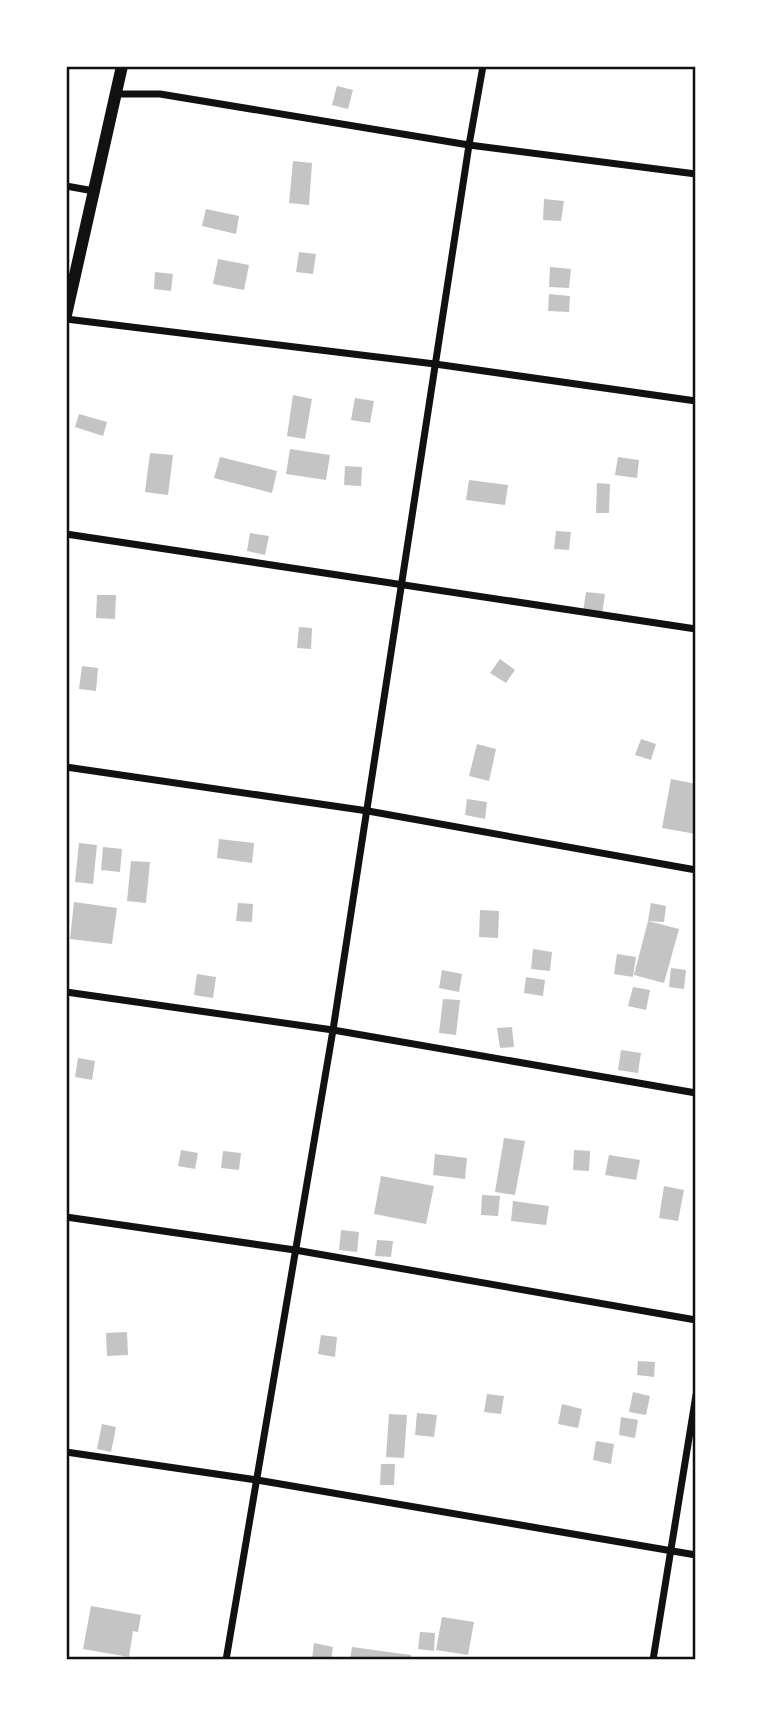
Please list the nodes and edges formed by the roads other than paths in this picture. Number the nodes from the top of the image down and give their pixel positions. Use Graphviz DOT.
graph roads {
  1 [pos="122,66"];
  2 [pos="483,66"];
  3 [pos="116,94"];
  4 [pos="469,145"];
  5 [pos="695,174"];
  6 [pos="66,186"];
  7 [pos="94,191"];
  8 [pos="66,317"];
  9 [pos="435,364"];
  10 [pos="695,401"];
  11 [pos="66,534"];
  12 [pos="403,584"];
  13 [pos="695,629"];
  14 [pos="66,767"];
  15 [pos="368,811"];
  16 [pos="695,870"];
  17 [pos="66,992"];
  18 [pos="333,1030"];
  19 [pos="695,1093"];
  20 [pos="66,1217"];
  21 [pos="295,1250"];
  22 [pos="695,1320"];
  23 [pos="695,1395"];
  24 [pos="66,1452"];
  25 [pos="257,1480"];
  26 [pos="670,1550"];
  27 [pos="695,1555"];
  28 [pos="226,1660"];
  29 [pos="653,1660"];
  1 -- 3 [label="street"];
  2 -- 4 [label="street"];
  3 -- 4 [label="street"];
  3 -- 7 [label="street"];
  4 -- 5 [label="street"];
  4 -- 9 [label="street"];
  6 -- 7 [label="street"];
  7 -- 8 [label="street"];
  8 -- 9 [label="street"];
  9 -- 10 [label="street"];
  9 -- 12 [label="street"];
  11 -- 12 [label="street"];
  12 -- 13 [label="street"];
  12 -- 15 [label="street"];
  14 -- 15 [label="street"];
  15 -- 16 [label="street"];
  15 -- 18 [label="street"];
  17 -- 18 [label="street"];
  18 -- 19 [label="street"];
  18 -- 21 [label="street"];
  20 -- 21 [label="street"];
  21 -- 22 [label="street"];
  21 -- 25 [label="street"];
  23 -- 26 [label="street"];
  24 -- 25 [label="street"];
  25 -- 26 [label="street"];
  25 -- 28 [label="street"];
  26 -- 27 [label="street"];
  26 -- 29 [label="street"];
}
